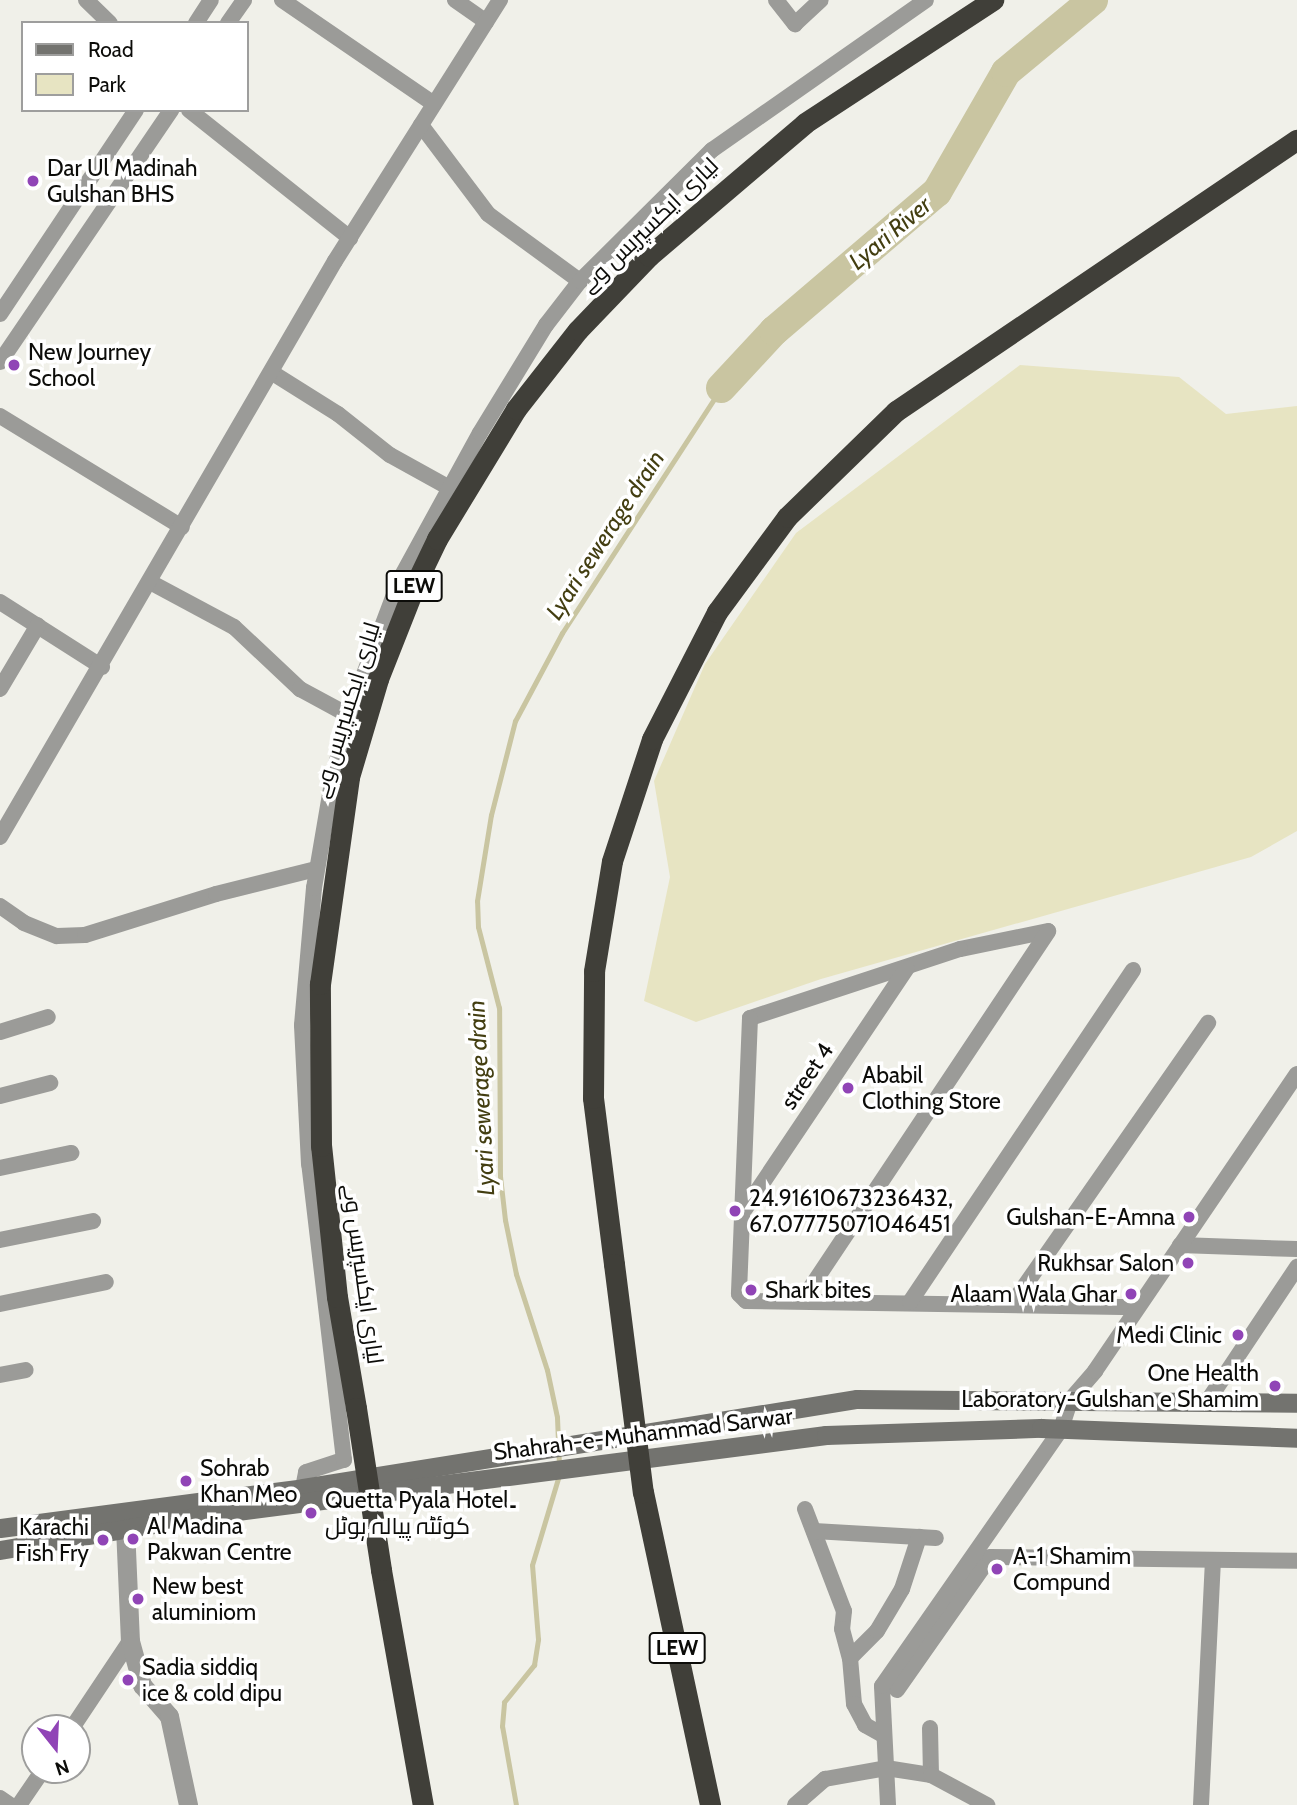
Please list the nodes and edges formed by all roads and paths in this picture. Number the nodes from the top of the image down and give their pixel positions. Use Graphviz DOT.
graph roads {
  1 [pos="86,0"];
  2 [pos="211,0"];
  3 [pos="244,0"];
  4 [pos="282,0"];
  5 [pos="455,0"];
  6 [pos="500,0"];
  7 [pos="776,0"];
  8 [pos="821,0"];
  9 [pos="926,0"];
  10 [pos="993,0"];
  11 [pos="108,21"];
  12 [pos="196,21"];
  13 [pos="229,21"];
  14 [pos="486,22"];
  15 [pos="434,104"];
  16 [pos="135,112"];
  17 [pos="170,112"];
  18 [pos="192,112"];
  19 [pos="421,125"];
  20 [pos="1297,140"];
  21 [pos="350,238"];
  22 [pos="580,281"];
  23 [pos="0,314"];
  24 [pos="0,362"];
  25 [pos="271,372"];
  26 [pos="0,416"];
  27 [pos="448,487"];
  28 [pos="182,527"];
  29 [pos="150,582"];
  30 [pos="0,602"];
  31 [pos="38,625"];
  32 [pos="102,667"];
  33 [pos="0,689"];
  34 [pos="350,716"];
  35 [pos="0,837"];
  36 [pos="316,869"];
  37 [pos="0,906"];
  38 [pos="907,968"];
  39 [pos="1133,970"];
  40 [pos="47,1017"];
  41 [pos="1208,1023"];
  42 [pos="0,1032"];
  43 [pos="1297,1074"];
  44 [pos="50,1083"];
  45 [pos="0,1097"];
  46 [pos="71,1153"];
  47 [pos="0,1168"];
  48 [pos="745,1209"];
  49 [pos="93,1221"];
  50 [pos="0,1240"];
  51 [pos="1180,1245"];
  52 [pos="1297,1249"];
  53 [pos="1297,1267"];
  54 [pos="106,1282"];
  55 [pos="803,1299"];
  56 [pos="910,1302"];
  57 [pos="0,1304"];
  58 [pos="1012,1304"];
  59 [pos="1137,1307"];
  60 [pos="26,1370"];
  61 [pos="0,1375"];
  62 [pos="1071,1399"];
  63 [pos="1209,1399"];
  64 [pos="1297,1402"];
  65 [pos="1061,1429"];
  66 [pos="1297,1438"];
  67 [pos="303,1488"];
  68 [pos="352,1488"];
  69 [pos="805,1509"];
  70 [pos="124,1527"];
  71 [pos="0,1528"];
  72 [pos="814,1531"];
  73 [pos="919,1537"];
  74 [pos="936,1538"];
  75 [pos="0,1550"];
  76 [pos="1213,1560"];
  77 [pos="1297,1561"];
  78 [pos="130,1641"];
  79 [pos="850,1658"];
  80 [pos="897,1689"];
  81 [pos="81,1714"];
  82 [pos="930,1728"];
  83 [pos="883,1735"];
  84 [pos="887,1769"];
  85 [pos="931,1775"];
  86 [pos="33,1784"];
  87 [pos="0,1798"];
  88 [pos="10,1805"];
  89 [pos="19,1805"];
  90 [pos="188,1805"];
  91 [pos="423,1805"];
  92 [pos="710,1805"];
  93 [pos="795,1805"];
  94 [pos="888,1805"];
  95 [pos="987,1805"];
  96 [pos="1201,1805"];
  1 -- 11 [label="street"];
  2 -- 12 [label="street"];
  3 -- 13 [label="street"];
  4 -- 15 [label="street"];
  5 -- 14 [label="street"];
  6 -- 14 [label="street"];
  7 -- 8 [label="street"];
  9 -- 22 [label="street"];
  10 -- 91 [label="highway, لیاری ایکسپریس وے / LEW, bridge"];
  14 -- 15 [label="street"];
  15 -- 19 [label="street"];
  16 -- 23 [label="street"];
  17 -- 24 [label="street"];
  18 -- 21 [label="street"];
  19 -- 21 [label="street"];
  19 -- 22 [label="street"];
  20 -- 92 [label="highway, LEW, bridge"];
  21 -- 25 [label="street"];
  22 -- 27 [label="street"];
  25 -- 27 [label="street"];
  25 -- 28 [label="street"];
  26 -- 28 [label="street"];
  27 -- 34 [label="street"];
  28 -- 29 [label="street"];
  29 -- 32 [label="street"];
  29 -- 34 [label="street"];
  30 -- 31 [label="street"];
  31 -- 32 [label="street"];
  31 -- 33 [label="street"];
  32 -- 35 [label="street"];
  34 -- 36 [label="street"];
  36 -- 37 [label="street"];
  36 -- 67 [label="street"];
  38 -- 48 [label="street, street 4"];
  38 -- 48 [label="street"];
  38 -- 55 [label="street"];
  39 -- 56 [label="street"];
  40 -- 42 [label="street"];
  41 -- 58 [label="street"];
  43 -- 51 [label="street"];
  44 -- 45 [label="street"];
  46 -- 47 [label="street"];
  48 -- 55 [label="street"];
  49 -- 50 [label="street"];
  51 -- 52 [label="street"];
  51 -- 59 [label="street"];
  53 -- 63 [label="street"];
  54 -- 57 [label="street"];
  55 -- 56 [label="street"];
  56 -- 58 [label="street"];
  58 -- 59 [label="street"];
  59 -- 62 [label="street"];
  60 -- 61 [label="street"];
  62 -- 63 [label="main road, Shahrah-e-Muhammad Sarwar"];
  62 -- 65 [label="street"];
  62 -- 68 [label="main road, Shahrah-e-Muhammad Sarwar"];
  63 -- 64 [label="main road, Shahrah-e-Muhammad Sarwar"];
  65 -- 66 [label="main road, Shahrah-e-Muhammad Sarwar"];
  65 -- 68 [label="main road, Shahrah-e-Muhammad Sarwar"];
  65 -- 83 [label="street"];
  67 -- 68 [label="main road, Shahrah-e-Muhammad Sarwar"];
  67 -- 71 [label="main road, Shahrah-e-Muhammad Sarwar"];
  68 -- 70 [label="main road, Shahrah-e-Muhammad Sarwar"];
  69 -- 72 [label="street"];
  70 -- 75 [label="main road, Shahrah-e-Muhammad Sarwar"];
  70 -- 78 [label="street"];
  72 -- 73 [label="street"];
  72 -- 79 [label="street"];
  73 -- 74 [label="street"];
  73 -- 79 [label="street"];
  76 -- 77 [label="street"];
  76 -- 80 [label="street"];
  76 -- 96 [label="street"];
  78 -- 81 [label="street"];
  78 -- 90 [label="street"];
  79 -- 83 [label="street"];
  82 -- 85 [label="street"];
  83 -- 84 [label="street"];
  84 -- 85 [label="street"];
  84 -- 93 [label="street"];
  84 -- 94 [label="street"];
  85 -- 95 [label="street"];
  86 -- 89 [label="street"];
  87 -- 88 [label="street"];
}
